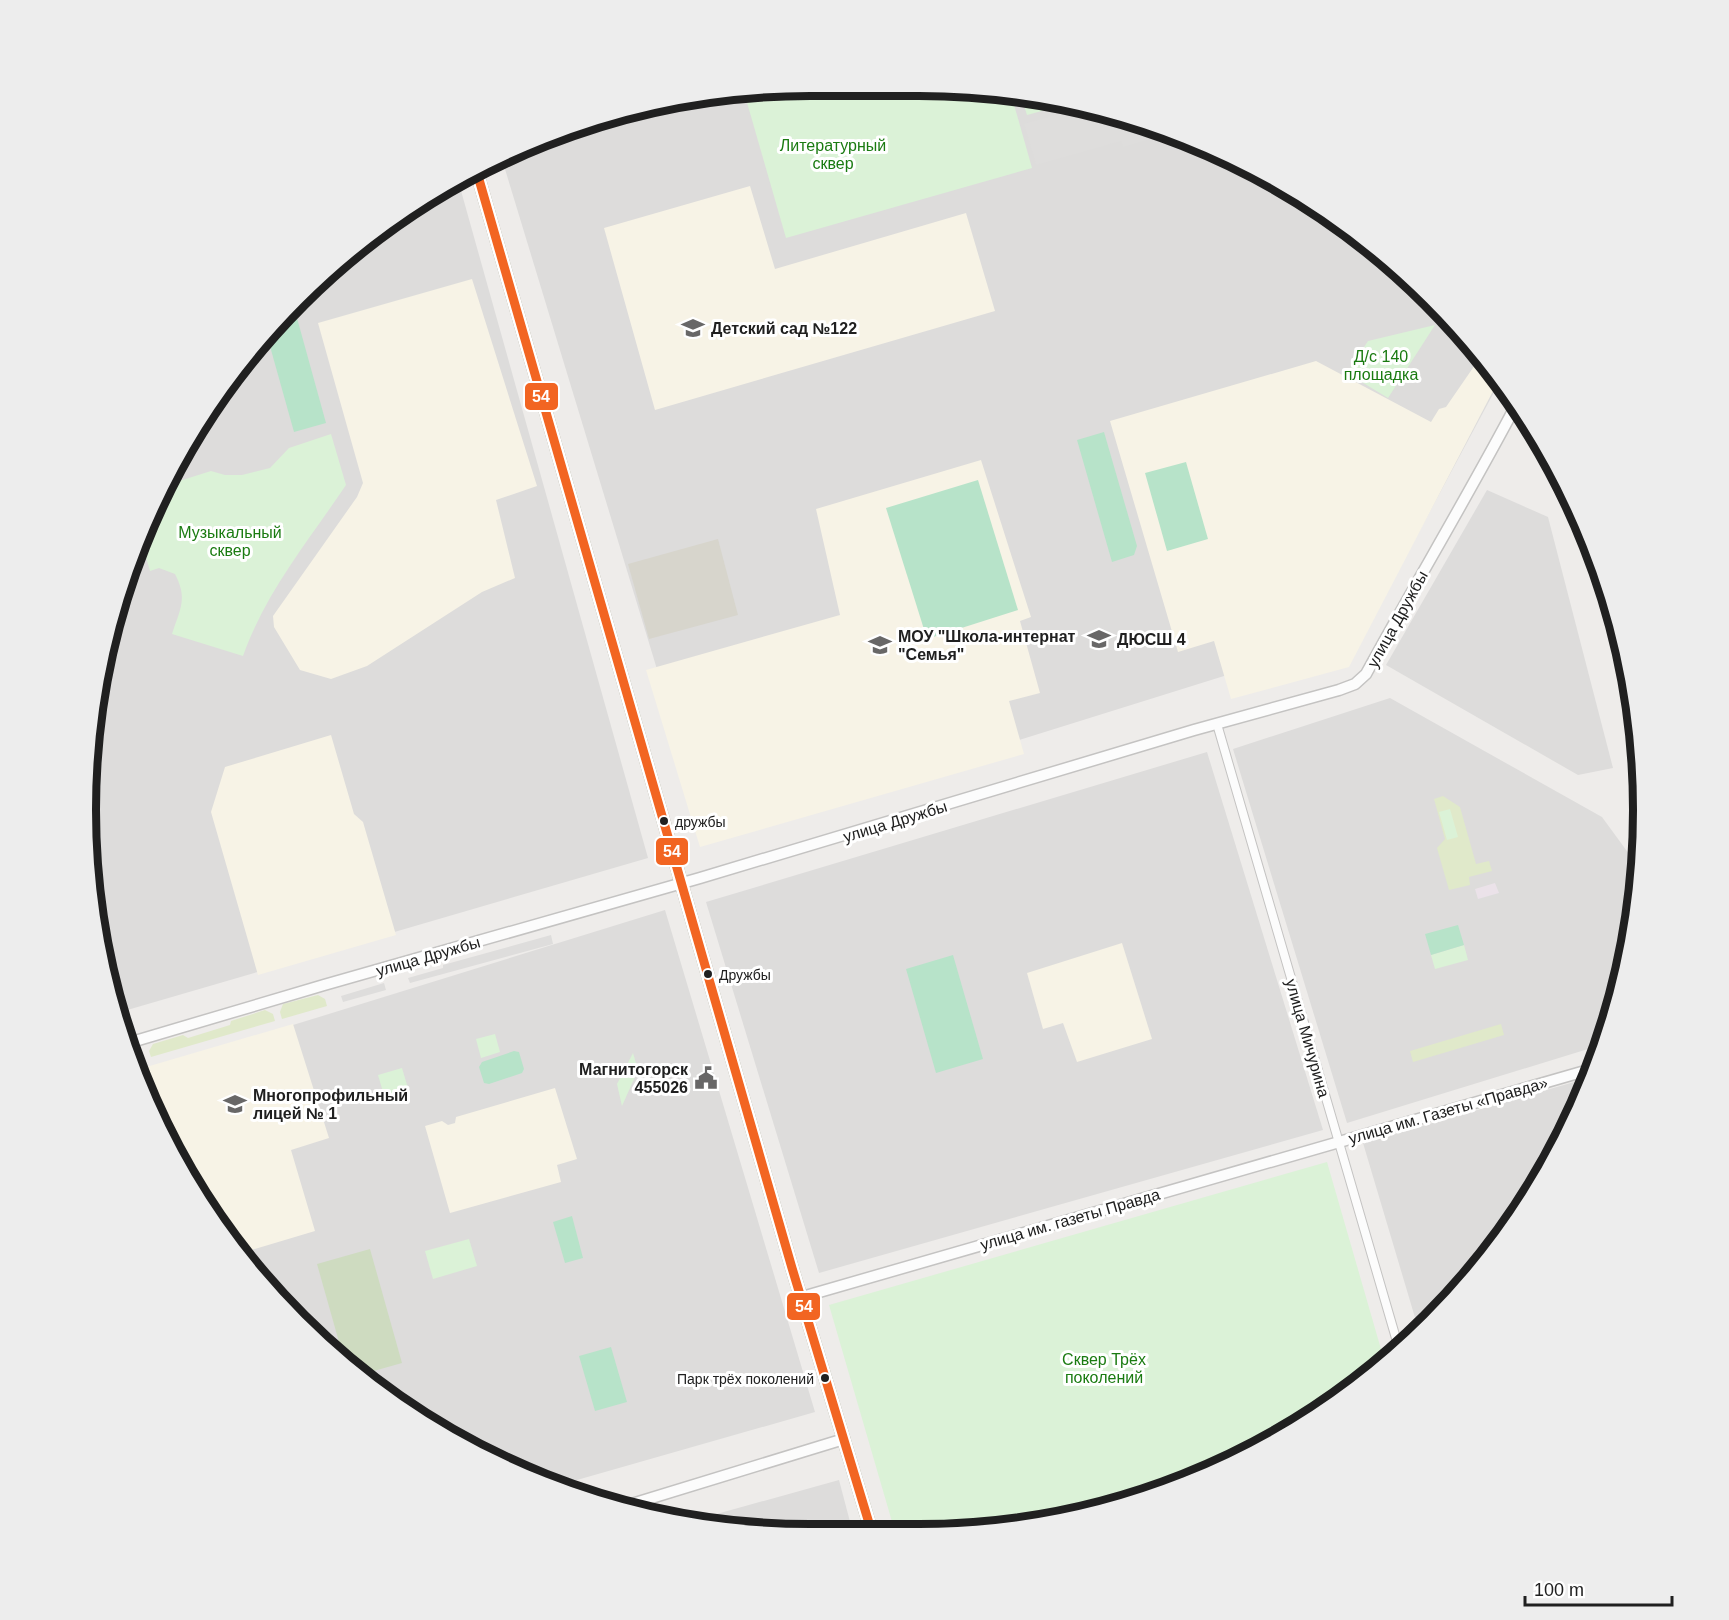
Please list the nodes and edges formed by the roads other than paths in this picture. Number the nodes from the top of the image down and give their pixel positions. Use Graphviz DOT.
graph roads {
  1 [pos="479,178"];
  2 [pos="1512,412"];
  3 [pos="1217,724"];
  4 [pos="681,884"];
  5 [pos="134,1041"];
  6 [pos="1583,1071"];
  7 [pos="1338,1141"];
  8 [pos="802,1297"];
  9 [pos="1397,1341"];
  10 [pos="844,1440"];
  11 [pos="635,1502"];
  12 [pos="869,1524"];
  1 -- 4 [label="main road"];
  2 -- 3 [label="street, улица Дружбы"];
  3 -- 4 [label="street, улица Дружбы"];
  3 -- 7 [label="street, улица Мичурина"];
  4 -- 5 [label="street, улица Дружбы"];
  4 -- 8 [label="main road"];
  6 -- 7 [label="street, улица им. Газеты «Правда»"];
  7 -- 8 [label="street, улица им. газеты Правда"];
  7 -- 9 [label="street, улица Мичурина"];
  8 -- 10 [label="main road"];
  10 -- 11 [label="street"];
  10 -- 12 [label="main road"];
}
